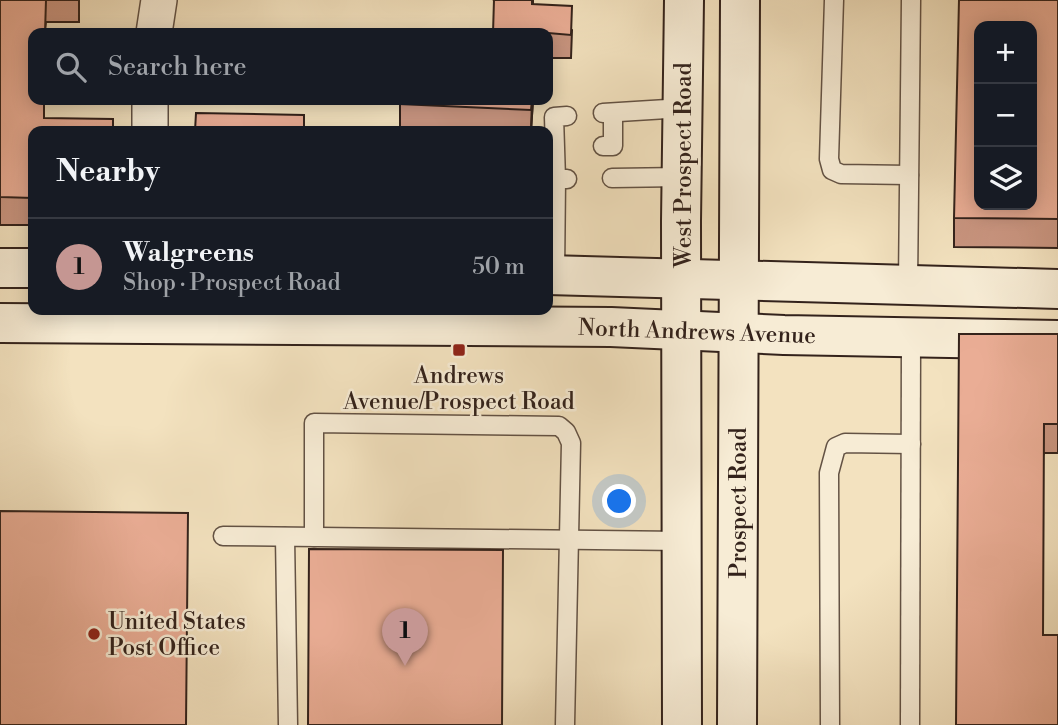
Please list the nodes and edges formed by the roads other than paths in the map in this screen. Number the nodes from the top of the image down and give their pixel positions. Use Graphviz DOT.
graph roads {
  1 [pos="159,0"];
  2 [pos="684,0"];
  3 [pos="740,0"];
  4 [pos="834,0"];
  5 [pos="911,0"];
  6 [pos="155,28"];
  7 [pos="150,105"];
  8 [pos="683,108"];
  9 [pos="567,116"];
  10 [pos="150,126"];
  11 [pos="909,174"];
  12 [pos="682,177"];
  13 [pos="557,179"];
  14 [pos="553,243"];
  15 [pos="0,268"];
  16 [pos="28,268"];
  17 [pos="553,275"];
  18 [pos="682,279"];
  19 [pos="739,281"];
  20 [pos="908,284"];
  21 [pos="1058,289"];
  22 [pos="0,323"];
  23 [pos="681,330"];
  24 [pos="739,333"];
  25 [pos="911,338"];
  26 [pos="1058,340"];
  27 [pos="911,444"];
  28 [pos="223,536"];
  29 [pos="285,537"];
  30 [pos="314,537"];
  31 [pos="570,538"];
  32 [pos="682,541"];
  33 [pos="288,725"];
  34 [pos="565,725"];
  35 [pos="682,725"];
  36 [pos="737,725"];
  37 [pos="830,725"];
  38 [pos="910,725"];
  1 -- 6 [label="street"];
  2 -- 8 [label="main road, West Prospect Road"];
  3 -- 19 [label="main road"];
  4 -- 11 [label="lane"];
  5 -- 11 [label="lane"];
  7 -- 10 [label="street"];
  8 -- 12 [label="main road, West Prospect Road"];
  8 -- 12 [label="lane"];
  9 -- 13 [label="lane"];
  11 -- 20 [label="lane"];
  12 -- 18 [label="main road, West Prospect Road"];
  13 -- 14 [label="lane"];
  15 -- 16 [label="main road"];
  17 -- 18 [label="main road"];
  18 -- 19 [label="main road"];
  18 -- 23 [label="main road, West Prospect Road"];
  19 -- 20 [label="main road"];
  19 -- 24 [label="main road, Prospect Road"];
  20 -- 21 [label="main road"];
  22 -- 23 [label="main road, North Andrews Avenue"];
  23 -- 24 [label="main road, North Andrews Avenue"];
  23 -- 32 [label="main road"];
  24 -- 25 [label="main road, North Andrews Avenue"];
  24 -- 36 [label="main road, Prospect Road"];
  25 -- 26 [label="main road, North Andrews Avenue"];
  25 -- 27 [label="lane"];
  27 -- 37 [label="lane"];
  27 -- 38 [label="lane"];
  28 -- 29 [label="lane"];
  29 -- 30 [label="lane"];
  29 -- 33 [label="lane"];
  30 -- 31 [label="lane"];
  30 -- 31 [label="lane"];
  31 -- 32 [label="lane"];
  31 -- 34 [label="lane"];
  32 -- 35 [label="main road"];
}
